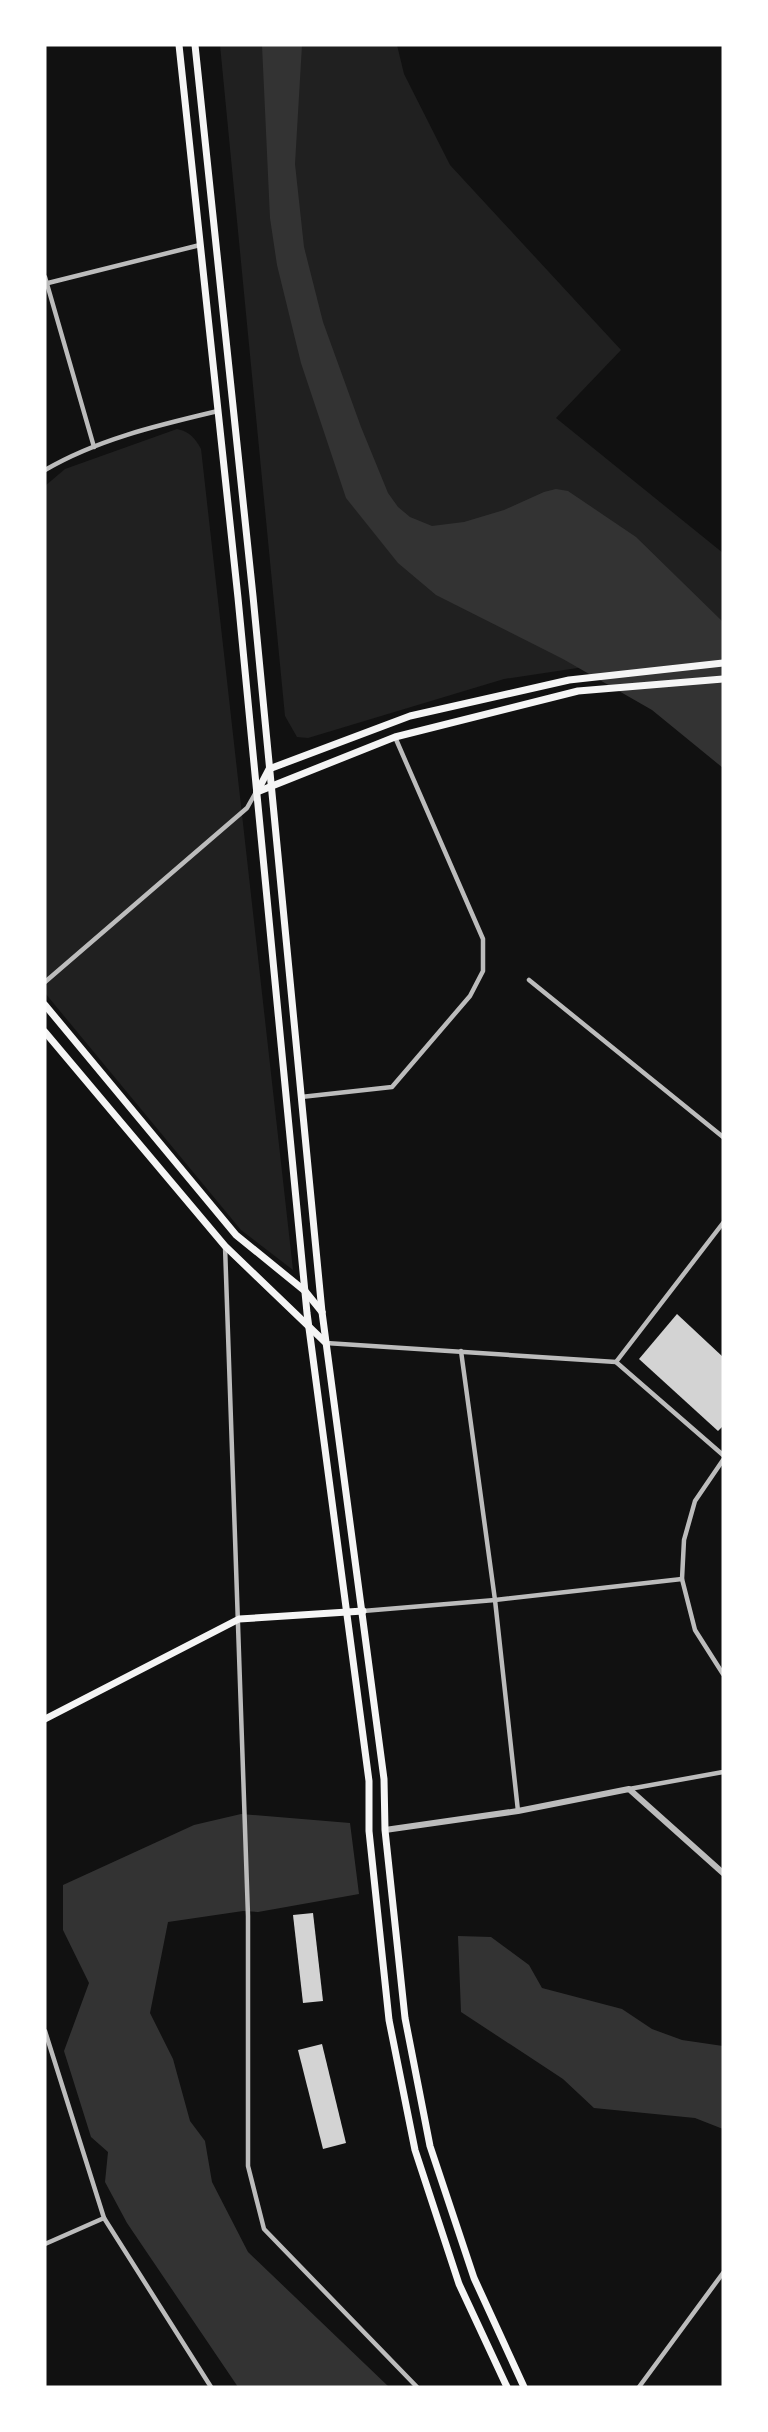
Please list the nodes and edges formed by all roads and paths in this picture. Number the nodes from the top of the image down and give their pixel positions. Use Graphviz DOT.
graph roads {
  1 [pos="179,45"];
  2 [pos="195,45"];
  3 [pos="201,245"];
  4 [pos="45,277"];
  5 [pos="48,283"];
  6 [pos="218,411"];
  7 [pos="94,447"];
  8 [pos="45,470"];
  9 [pos="723,663"];
  10 [pos="723,679"];
  11 [pos="394,737"];
  12 [pos="269,769"];
  13 [pos="271,786"];
  14 [pos="257,792"];
  15 [pos="529,980"];
  16 [pos="45,982"];
  17 [pos="45,1005"];
  18 [pos="45,1032"];
  19 [pos="301,1097"];
  20 [pos="723,1137"];
  21 [pos="723,1224"];
  22 [pos="225,1246"];
  23 [pos="304,1291"];
  24 [pos="322,1312"];
  25 [pos="309,1326"];
  26 [pos="326,1343"];
  27 [pos="461,1351"];
  28 [pos="616,1362"];
  29 [pos="723,1455"];
  30 [pos="723,1460"];
  31 [pos="682,1579"];
  32 [pos="495,1600"];
  33 [pos="363,1611"];
  34 [pos="348,1612"];
  35 [pos="239,1619"];
  36 [pos="723,1674"];
  37 [pos="45,1719"];
  38 [pos="723,1772"];
  39 [pos="629,1789"];
  40 [pos="518,1812"];
  41 [pos="385,1830"];
  42 [pos="723,1873"];
  43 [pos="45,2031"];
  44 [pos="104,2218"];
  45 [pos="45,2244"];
  46 [pos="723,2273"];
  47 [pos="211,2387"];
  48 [pos="417,2387"];
  49 [pos="507,2387"];
  50 [pos="524,2387"];
  51 [pos="639,2387"];
  1 -- 3 [label="main road"];
  2 -- 12 [label="main road"];
  3 -- 5 [label="street"];
  3 -- 6 [label="main road"];
  4 -- 5 [label="street"];
  5 -- 7 [label="street"];
  6 -- 7 [label="street"];
  6 -- 14 [label="main road"];
  7 -- 8 [label="street"];
  9 -- 12 [label="main road"];
  10 -- 11 [label="main road"];
  11 -- 13 [label="main road"];
  11 -- 19 [label="street"];
  12 -- 13 [label="main road"];
  12 -- 14 [label="main road"];
  13 -- 14 [label="main road"];
  13 -- 19 [label="main road"];
  14 -- 16 [label="street"];
  14 -- 23 [label="main road"];
  15 -- 20 [label="street"];
  17 -- 23 [label="main road"];
  18 -- 22 [label="main road"];
  19 -- 24 [label="main road"];
  21 -- 28 [label="street"];
  22 -- 25 [label="main road"];
  22 -- 35 [label="street"];
  23 -- 24 [label="main road"];
  23 -- 25 [label="main road"];
  24 -- 26 [label="main road"];
  25 -- 26 [label="main road"];
  25 -- 34 [label="main road"];
  26 -- 27 [label="street"];
  26 -- 33 [label="main road"];
  27 -- 28 [label="street"];
  27 -- 32 [label="street"];
  28 -- 29 [label="street"];
  30 -- 31 [label="street"];
  31 -- 32 [label="street"];
  31 -- 36 [label="street"];
  32 -- 33 [label="street"];
  32 -- 40 [label="street"];
  33 -- 34 [label="main road"];
  33 -- 41 [label="main road"];
  34 -- 35 [label="main road"];
  34 -- 49 [label="main road"];
  35 -- 37 [label="main road"];
  35 -- 48 [label="street"];
  38 -- 39 [label="street"];
  39 -- 40 [label="street"];
  39 -- 42 [label="street"];
  40 -- 41 [label="street"];
  41 -- 50 [label="main road"];
  43 -- 44 [label="street"];
  44 -- 45 [label="street"];
  44 -- 47 [label="street"];
  46 -- 51 [label="street"];
}
